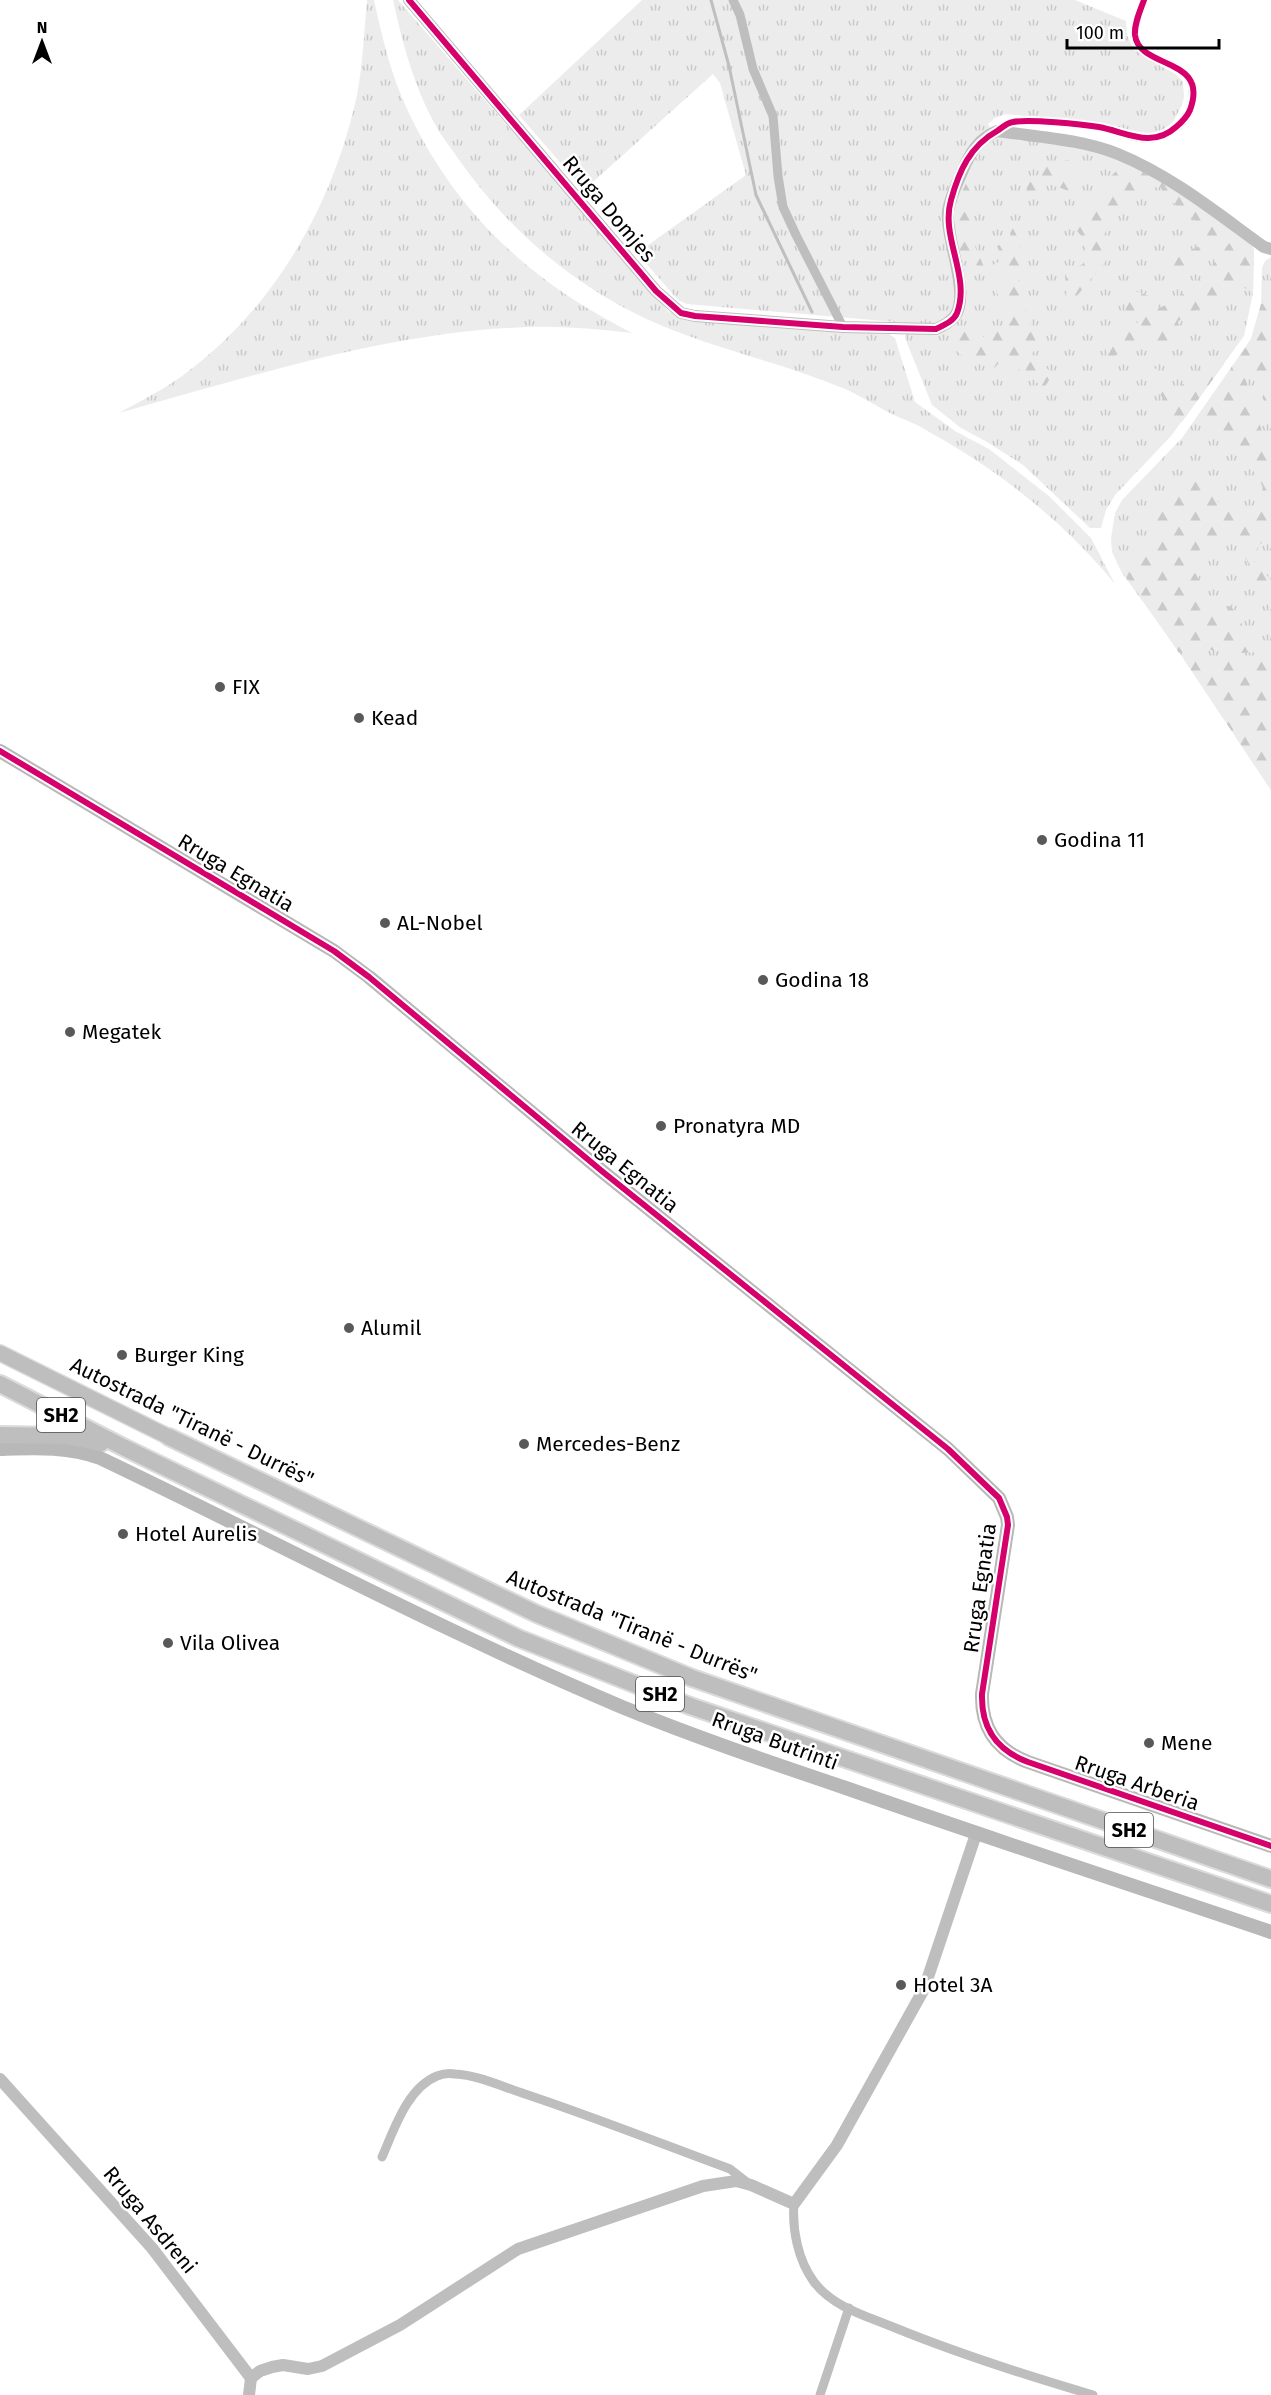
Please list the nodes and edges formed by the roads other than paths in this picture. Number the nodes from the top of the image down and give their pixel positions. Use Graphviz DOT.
graph roads {
  1 [pos="409,0"];
  2 [pos="733,0"];
  3 [pos="1144,0"];
  4 [pos="997,131"];
  5 [pos="1271,249"];
  6 [pos="843,327"];
  7 [pos="0,751"];
  8 [pos="0,1353"];
  9 [pos="0,1384"];
  10 [pos="0,1434"];
  11 [pos="169,1437"];
  12 [pos="84,1446"];
  13 [pos="123,1447"];
  14 [pos="0,1449"];
  15 [pos="996,1743"];
  16 [pos="976,1834"];
  17 [pos="1271,1846"];
  18 [pos="1271,1879"];
  19 [pos="1271,1904"];
  20 [pos="1271,1932"];
  21 [pos="0,2079"];
  22 [pos="382,2157"];
  23 [pos="751,2185"];
  24 [pos="794,2204"];
  25 [pos="849,2308"];
  26 [pos="251,2378"];
  27 [pos="251,2394"];
  28 [pos="820,2395"];
  29 [pos="1093,2395"];
  1 -- 6 [label="street, Rruga Domjes"];
  2 -- 6 [label="street"];
  3 -- 4 [label="street"];
  4 -- 5 [label="street"];
  4 -- 6 [label="street, Rruga Domjes"];
  7 -- 15 [label="main road, Rruga Egnatia"];
  8 -- 11 [label="highway, Autostrada \"Tiranë - Durrës\" / SH2"];
  9 -- 13 [label="highway, SH2"];
  10 -- 12 [label="highway"];
  11 -- 18 [label="highway, Autostrada \"Tiranë - Durrës\" / SH2"];
  12 -- 13 [label="highway"];
  12 -- 14 [label="main road, Rruga Butrinti"];
  12 -- 16 [label="main road, Rruga Butrinti"];
  13 -- 19 [label="highway, SH2"];
  15 -- 17 [label="main road, Rruga Arberia"];
  16 -- 20 [label="main road, Rruga Butrinti"];
  16 -- 24 [label="street"];
  21 -- 26 [label="street, Rruga Asdreni"];
  22 -- 23 [label="street"];
  23 -- 24 [label="street"];
  23 -- 26 [label="street"];
  24 -- 25 [label="street"];
  25 -- 28 [label="street"];
  25 -- 29 [label="street"];
  26 -- 27 [label="street"];
}
